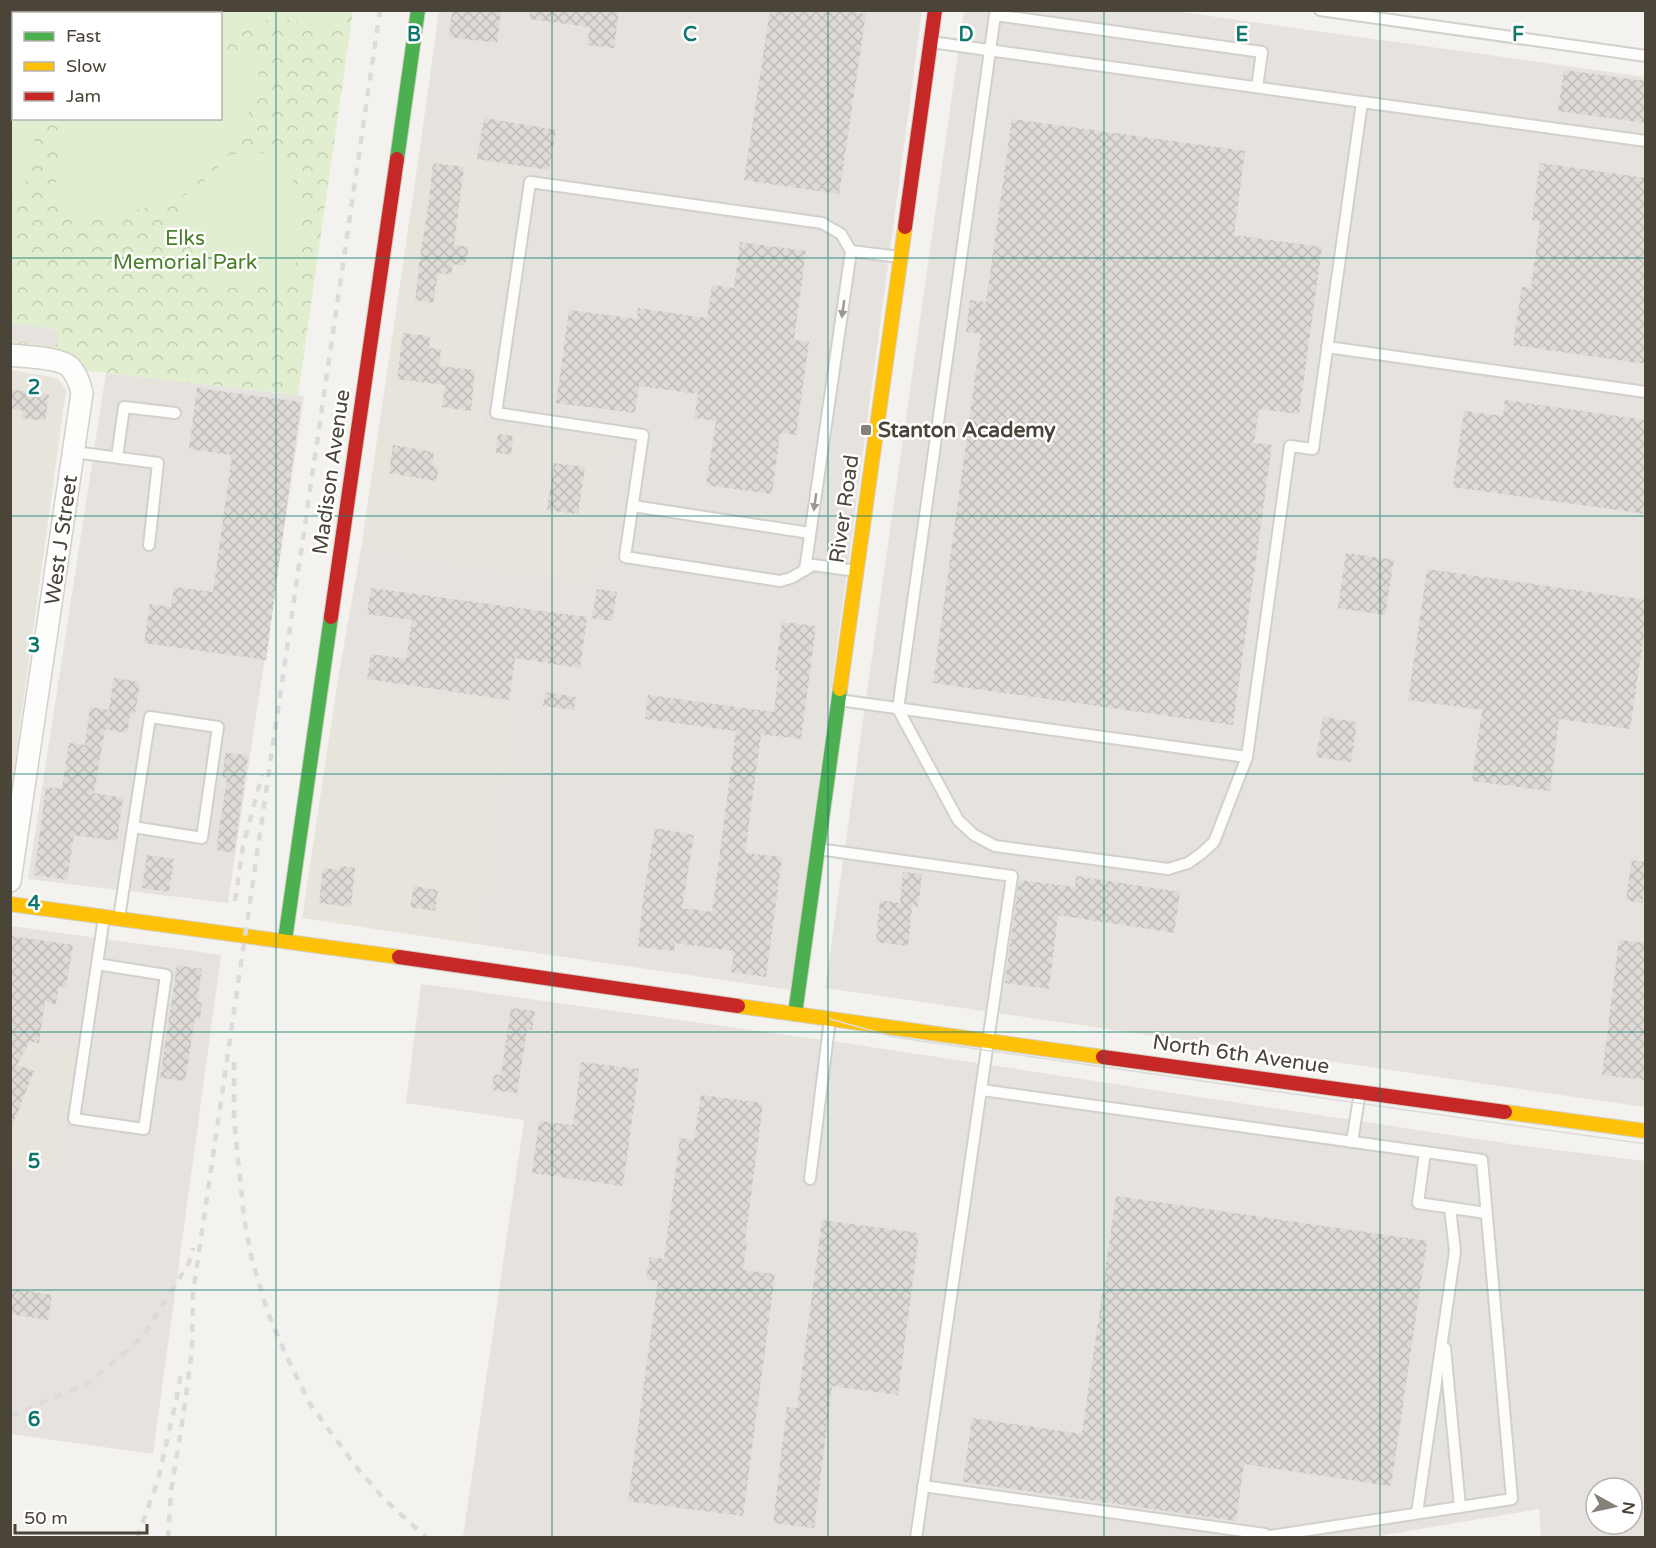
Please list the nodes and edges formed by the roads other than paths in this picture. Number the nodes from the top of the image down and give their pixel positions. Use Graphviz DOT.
graph roads {
  1 [pos="418,10"];
  2 [pos="935,10"];
  3 [pos="1320,10"];
  4 [pos="931,42"];
  5 [pos="990,50"];
  6 [pos="1646,56"];
  7 [pos="1257,87"];
  8 [pos="1362,102"];
  9 [pos="1646,141"];
  10 [pos="851,251"];
  11 [pos="900,257"];
  12 [pos="1327,347"];
  13 [pos="10,355"];
  14 [pos="1646,392"];
  15 [pos="175,413"];
  16 [pos="74,452"];
  17 [pos="117,458"];
  18 [pos="633,506"];
  19 [pos="810,533"];
  20 [pos="149,545"];
  21 [pos="805,570"];
  22 [pos="856,571"];
  23 [pos="838,700"];
  24 [pos="898,709"];
  25 [pos="1247,757"];
  26 [pos="133,827"];
  27 [pos="818,849"];
  28 [pos="10,881"];
  29 [pos="10,903"];
  30 [pos="104,916"];
  31 [pos="119,918"];
  32 [pos="285,940"];
  33 [pos="97,964"];
  34 [pos="795,1014"];
  35 [pos="830,1019"];
  36 [pos="989,1041"];
  37 [pos="982,1090"];
  38 [pos="1360,1092"];
  39 [pos="1646,1131"];
  40 [pos="1352,1142"];
  41 [pos="1425,1152"];
  42 [pos="810,1179"];
  43 [pos="1450,1208"];
  44 [pos="1486,1213"];
  45 [pos="1444,1330"];
  46 [pos="923,1486"];
  47 [pos="1460,1507"];
  48 [pos="1417,1513"];
  49 [pos="1271,1535"];
  50 [pos="916,1538"];
  51 [pos="1257,1538"];
  1 -- 32 [label="street, Madison Avenue"];
  2 -- 4 [label="street, River Road"];
  3 -- 6 [label="lane"];
  4 -- 5 [label="lane"];
  4 -- 11 [label="street, River Road"];
  5 -- 7 [label="lane"];
  5 -- 7 [label="lane"];
  5 -- 24 [label="lane"];
  7 -- 8 [label="lane"];
  8 -- 9 [label="lane"];
  8 -- 12 [label="lane"];
  10 -- 11 [label="lane"];
  10 -- 18 [label="lane"];
  10 -- 19 [label="lane, one-way"];
  11 -- 22 [label="street, River Road"];
  12 -- 14 [label="lane"];
  12 -- 25 [label="lane"];
  13 -- 16 [label="street, West J Street"];
  15 -- 17 [label="lane"];
  16 -- 17 [label="lane"];
  16 -- 28 [label="street, West J Street"];
  17 -- 20 [label="lane"];
  18 -- 19 [label="lane"];
  18 -- 21 [label="lane"];
  19 -- 21 [label="lane"];
  21 -- 22 [label="lane"];
  22 -- 23 [label="street, River Road"];
  23 -- 24 [label="lane"];
  23 -- 27 [label="street, River Road"];
  24 -- 25 [label="lane"];
  24 -- 25 [label="lane"];
  26 -- 26 [label="lane"];
  26 -- 31 [label="lane"];
  27 -- 34 [label="street, River Road"];
  27 -- 36 [label="lane"];
  29 -- 30 [label="street, North 6th Avenue"];
  30 -- 31 [label="street, North 6th Avenue"];
  30 -- 33 [label="lane"];
  31 -- 32 [label="street, North 6th Avenue"];
  32 -- 34 [label="street, North 6th Avenue"];
  33 -- 33 [label="lane"];
  34 -- 35 [label="street, North 6th Avenue"];
  35 -- 36 [label="street, North 6th Avenue"];
  35 -- 42 [label="lane"];
  36 -- 37 [label="lane"];
  36 -- 38 [label="street, North 6th Avenue"];
  37 -- 40 [label="lane"];
  37 -- 46 [label="lane"];
  38 -- 39 [label="street, North 6th Avenue"];
  38 -- 40 [label="lane"];
  40 -- 41 [label="lane"];
  41 -- 43 [label="lane"];
  41 -- 44 [label="lane"];
  43 -- 44 [label="lane"];
  43 -- 45 [label="lane"];
  44 -- 47 [label="lane"];
  45 -- 47 [label="lane"];
  45 -- 48 [label="lane"];
  46 -- 49 [label="lane"];
  46 -- 50 [label="lane"];
  47 -- 48 [label="lane"];
  48 -- 49 [label="lane"];
  49 -- 51 [label="lane"];
}
